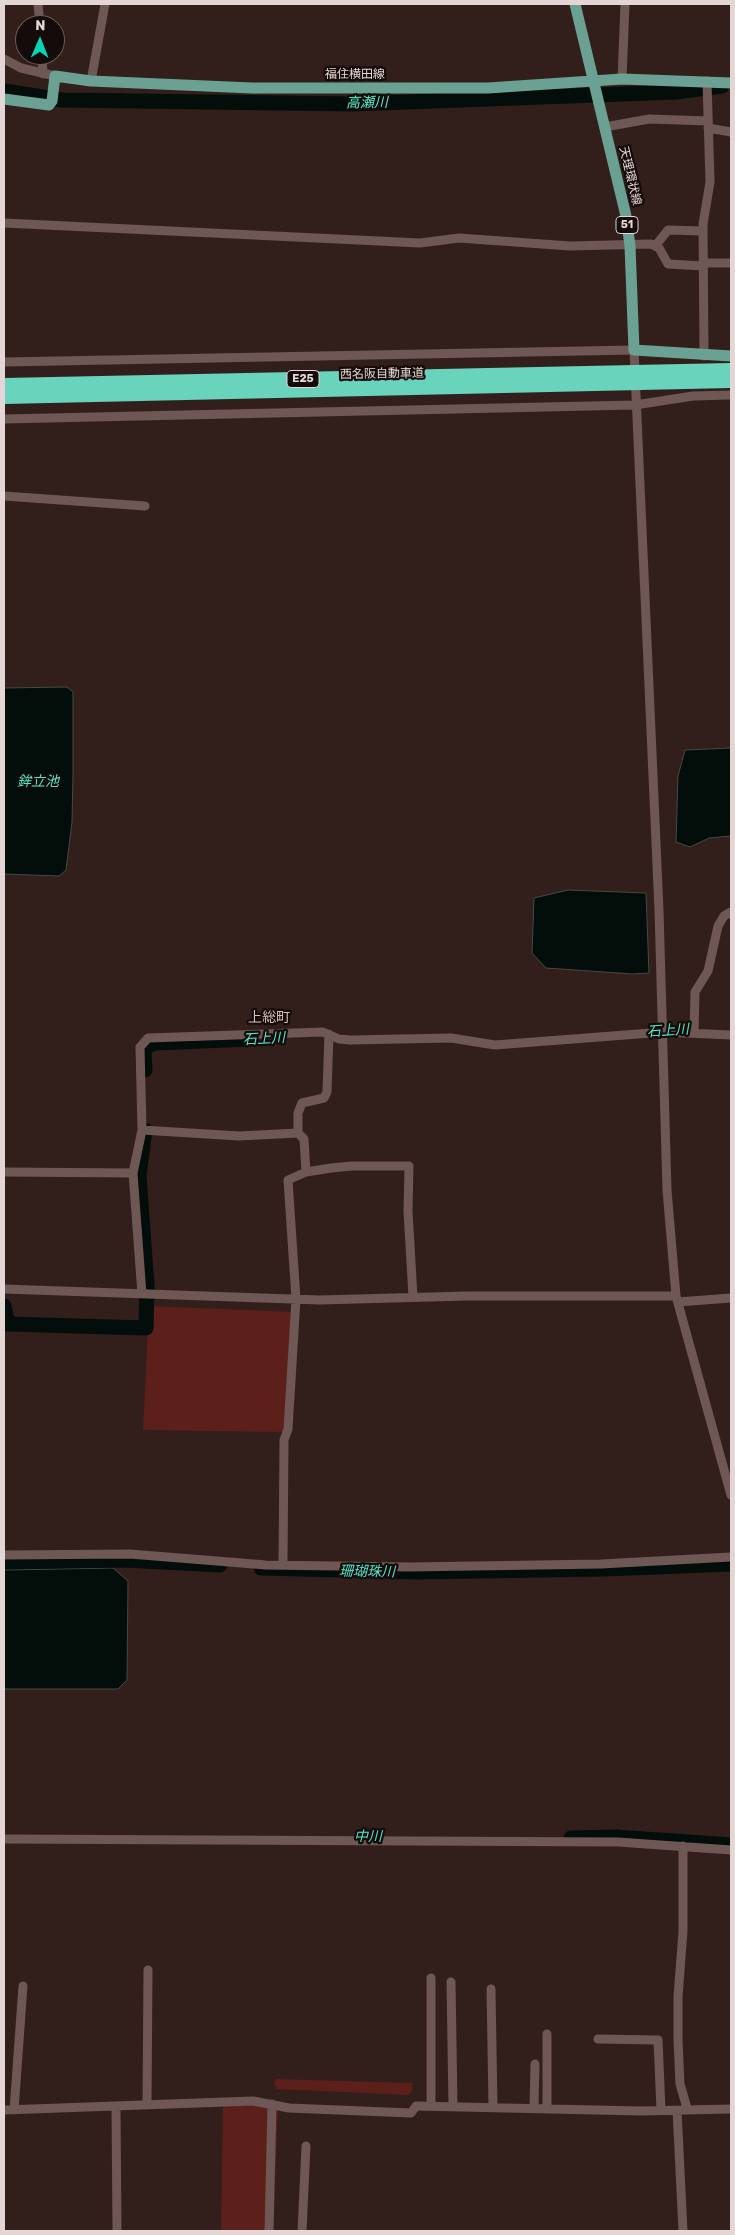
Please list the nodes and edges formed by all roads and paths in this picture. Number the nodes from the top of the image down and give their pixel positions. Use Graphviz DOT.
graph roads {
  1 [pos="105,4"];
  2 [pos="575,4"];
  3 [pos="625,4"];
  4 [pos="4,58"];
  5 [pos="45,65"];
  6 [pos="50,79"];
  7 [pos="622,79"];
  8 [pos="707,81"];
  9 [pos="91,82"];
  10 [pos="731,83"];
  11 [pos="594,84"];
  12 [pos="4,99"];
  13 [pos="708,124"];
  14 [pos="604,127"];
  15 [pos="731,132"];
  16 [pos="4,223"];
  17 [pos="703,232"];
  18 [pos="656,245"];
  19 [pos="630,246"];
  20 [pos="731,263"];
  21 [pos="704,265"];
  22 [pos="634,350"];
  23 [pos="704,356"];
  24 [pos="731,356"];
  25 [pos="4,362"];
  26 [pos="731,370"];
  27 [pos="603,378"];
  28 [pos="731,381"];
  29 [pos="4,385"];
  30 [pos="731,395"];
  31 [pos="4,397"];
  32 [pos="635,404"];
  33 [pos="4,419"];
  34 [pos="4,496"];
  35 [pos="145,506"];
  36 [pos="731,912"];
  37 [pos="664,1032"];
  38 [pos="694,1033"];
  39 [pos="329,1034"];
  40 [pos="731,1034"];
  41 [pos="145,1131"];
  42 [pos="298,1132"];
  43 [pos="4,1172"];
  44 [pos="306,1172"];
  45 [pos="133,1173"];
  46 [pos="4,1289"];
  47 [pos="142,1294"];
  48 [pos="412,1298"];
  49 [pos="731,1298"];
  50 [pos="296,1299"];
  51 [pos="677,1299"];
  52 [pos="731,1495"];
  53 [pos="4,1555"];
  54 [pos="731,1557"];
  55 [pos="283,1565"];
  56 [pos="4,1839"];
  57 [pos="683,1846"];
  58 [pos="731,1850"];
  59 [pos="148,1970"];
  60 [pos="431,1978"];
  61 [pos="451,1982"];
  62 [pos="23,1986"];
  63 [pos="491,1989"];
  64 [pos="547,2034"];
  65 [pos="598,2039"];
  66 [pos="535,2064"];
  67 [pos="272,2104"];
  68 [pos="147,2105"];
  69 [pos="116,2106"];
  70 [pos="431,2106"];
  71 [pos="452,2106"];
  72 [pos="493,2107"];
  73 [pos="534,2107"];
  74 [pos="547,2107"];
  75 [pos="682,2109"];
  76 [pos="731,2109"];
  77 [pos="4,2110"];
  78 [pos="14,2110"];
  79 [pos="661,2110"];
  80 [pos="306,2146"];
  81 [pos="117,2231"];
  82 [pos="269,2231"];
  83 [pos="302,2231"];
  84 [pos="683,2231"];
  1 -- 9 [label="street"];
  2 -- 11 [label="main road, 天理環状線 / 51"];
  3 -- 7 [label="street"];
  4 -- 6 [label="street"];
  5 -- 6 [label="street"];
  6 -- 9 [label="main road, 福住横田線"];
  6 -- 12 [label="main road"];
  7 -- 8 [label="main road, 福住横田線"];
  7 -- 11 [label="main road, 福住横田線"];
  8 -- 10 [label="main road, 福住横田線"];
  8 -- 13 [label="street"];
  9 -- 11 [label="main road, 福住横田線"];
  11 -- 14 [label="main road, 天理環状線 / 51"];
  13 -- 14 [label="street"];
  13 -- 15 [label="street"];
  13 -- 17 [label="street"];
  14 -- 19 [label="main road, 天理環状線 / 51"];
  16 -- 19 [label="street"];
  17 -- 18 [label="street"];
  17 -- 21 [label="street"];
  18 -- 19 [label="street"];
  18 -- 21 [label="street"];
  19 -- 22 [label="main road, 天理環状線 / 51"];
  20 -- 21 [label="street"];
  21 -- 23 [label="street"];
  22 -- 23 [label="main road"];
  22 -- 25 [label="street"];
  22 -- 32 [label="street"];
  23 -- 24 [label="main road"];
  26 -- 27 [label="highway, 西名阪自動車道 / E25"];
  27 -- 28 [label="highway, 西名阪自動車道 / E25"];
  27 -- 29 [label="highway, 西名阪自動車道 / E25"];
  27 -- 31 [label="highway, 西名阪自動車道 / E25"];
  30 -- 32 [label="street"];
  32 -- 33 [label="street"];
  32 -- 37 [label="street"];
  34 -- 35 [label="street"];
  36 -- 38 [label="street"];
  37 -- 38 [label="street"];
  37 -- 39 [label="street"];
  37 -- 51 [label="street"];
  38 -- 40 [label="street"];
  39 -- 41 [label="street"];
  39 -- 42 [label="street"];
  41 -- 42 [label="street"];
  41 -- 45 [label="street"];
  42 -- 44 [label="street"];
  43 -- 45 [label="street"];
  44 -- 48 [label="street"];
  44 -- 50 [label="street"];
  45 -- 47 [label="street"];
  46 -- 47 [label="street"];
  47 -- 50 [label="street"];
  48 -- 50 [label="street"];
  48 -- 51 [label="street"];
  49 -- 51 [label="street"];
  50 -- 55 [label="street"];
  51 -- 52 [label="street"];
  53 -- 55 [label="street"];
  54 -- 55 [label="street"];
  56 -- 57 [label="street"];
  57 -- 58 [label="street"];
  57 -- 75 [label="street"];
  59 -- 68 [label="street"];
  60 -- 70 [label="street"];
  61 -- 71 [label="street"];
  62 -- 78 [label="street"];
  63 -- 72 [label="street"];
  64 -- 74 [label="street"];
  65 -- 79 [label="street"];
  66 -- 73 [label="street"];
  67 -- 68 [label="street"];
  67 -- 70 [label="street"];
  67 -- 82 [label="street"];
  68 -- 69 [label="street"];
  69 -- 78 [label="street"];
  69 -- 81 [label="street"];
  70 -- 71 [label="street"];
  71 -- 72 [label="street"];
  72 -- 73 [label="street"];
  73 -- 74 [label="street"];
  74 -- 79 [label="street"];
  75 -- 76 [label="street"];
  75 -- 79 [label="street"];
  75 -- 84 [label="street"];
  77 -- 78 [label="street"];
  80 -- 83 [label="street"];
}
